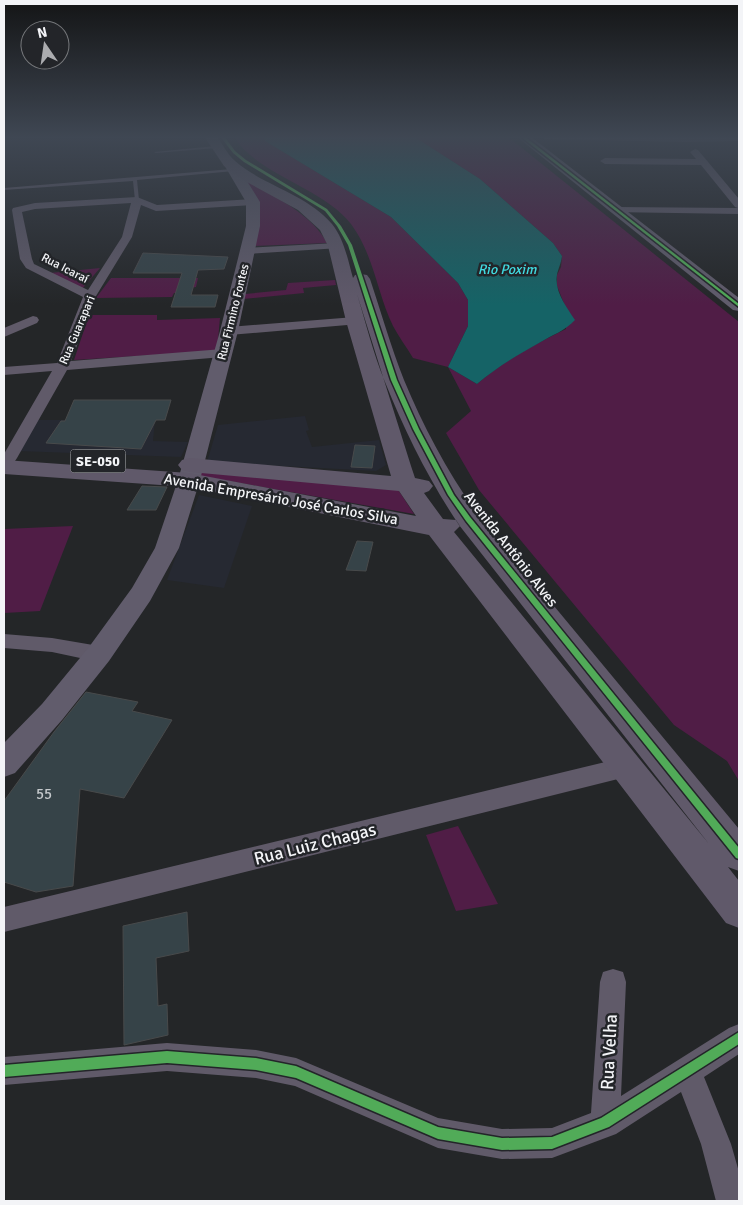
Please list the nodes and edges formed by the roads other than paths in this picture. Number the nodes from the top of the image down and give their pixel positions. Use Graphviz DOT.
graph roads {
  1 [pos="136,192"];
  2 [pos="247,192"];
  3 [pos="282,192"];
  4 [pos="295,192"];
  5 [pos="593,192"];
  6 [pos="728,192"];
  7 [pos="253,202"];
  8 [pos="739,205"];
  9 [pos="136,206"];
  10 [pos="615,210"];
  11 [pos="739,210"];
  12 [pos="336,246"];
  13 [pos="247,251"];
  14 [pos="90,296"];
  15 [pos="739,306"];
  16 [pos="33,320"];
  17 [pos="355,321"];
  18 [pos="229,331"];
  19 [pos="4,333"];
  20 [pos="223,353"];
  21 [pos="62,366"];
  22 [pos="4,371"];
  23 [pos="6,465"];
  24 [pos="191,472"];
  25 [pos="406,484"];
  26 [pos="458,505"];
  27 [pos="438,528"];
  28 [pos="4,641"];
  29 [pos="99,654"];
  30 [pos="4,764"];
  31 [pos="626,767"];
  32 [pos="739,855"];
  33 [pos="739,910"];
  34 [pos="4,920"];
  35 [pos="613,982"];
  36 [pos="739,1038"];
  37 [pos="687,1070"];
  38 [pos="4,1071"];
  39 [pos="605,1123"];
  40 [pos="732,1201"];
  1 -- 9 [label="lane"];
  2 -- 7 [label="street"];
  3 -- 12 [label="main road"];
  4 -- 26 [label="main road, Avenida Antônio Alves"];
  5 -- 10 [label="street"];
  6 -- 8 [label="street"];
  7 -- 9 [label="street"];
  7 -- 13 [label="street, Rua Firmino Fontes"];
  9 -- 14 [label="street, Rua Guarapari"];
  9 -- 14 [label="street, Rua Icaraí"];
  10 -- 11 [label="street"];
  10 -- 15 [label="street"];
  12 -- 13 [label="street"];
  12 -- 17 [label="main road"];
  13 -- 18 [label="street, Rua Firmino Fontes"];
  14 -- 21 [label="street, Rua Guarapari"];
  16 -- 19 [label="street"];
  17 -- 18 [label="street"];
  17 -- 25 [label="main road"];
  18 -- 20 [label="street, Rua Firmino Fontes"];
  20 -- 21 [label="street"];
  20 -- 24 [label="street, Rua Firmino Fontes"];
  21 -- 22 [label="street"];
  21 -- 23 [label="street, Rua Guarapari"];
  23 -- 24 [label="main road, Avenida Empresário José Carlos Silva"];
  24 -- 25 [label="main road, Avenida Empresário José Carlos Silva"];
  24 -- 27 [label="main road, Avenida Empresário José Carlos Silva"];
  24 -- 29 [label="street, Rua Firmino Fontes"];
  25 -- 26 [label="main road, Avenida Empresário José Carlos Silva"];
  25 -- 27 [label="main road"];
  26 -- 27 [label="main road"];
  26 -- 32 [label="main road, Avenida Antônio Alves"];
  27 -- 31 [label="main road"];
  28 -- 29 [label="street"];
  29 -- 30 [label="street, Rua Firmino Fontes"];
  31 -- 33 [label="main road"];
  31 -- 34 [label="street, Rua Luiz Chagas"];
  35 -- 39 [label="street, Rua Velha"];
  36 -- 37 [label="street"];
  37 -- 39 [label="street"];
  37 -- 40 [label="street"];
  38 -- 39 [label="street"];
}
